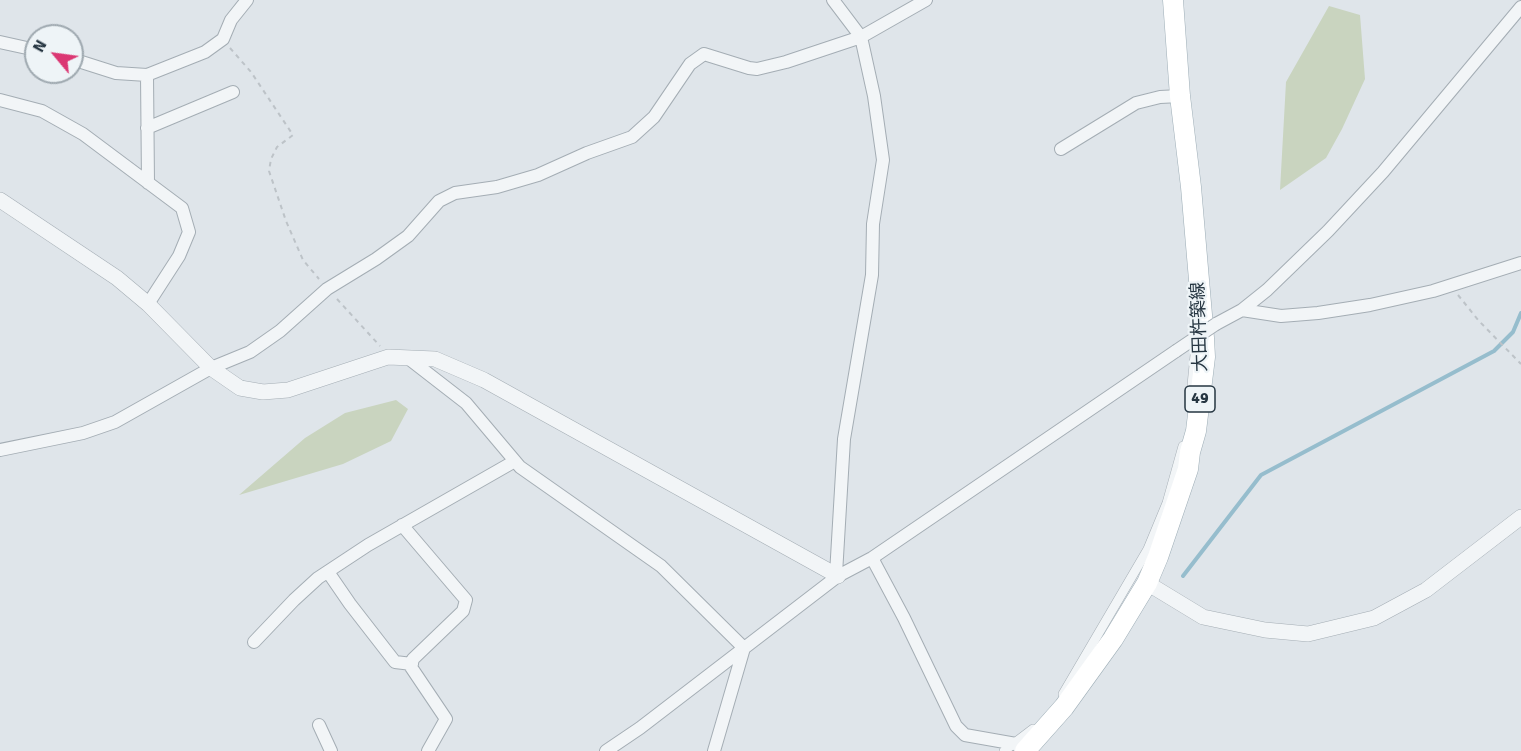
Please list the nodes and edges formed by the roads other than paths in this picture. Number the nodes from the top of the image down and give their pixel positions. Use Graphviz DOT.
graph roads {
  1 [pos="247,0"];
  2 [pos="833,0"];
  3 [pos="926,0"];
  4 [pos="1164,0"];
  5 [pos="1173,0"];
  6 [pos="1521,7"];
  7 [pos="861,37"];
  8 [pos="0,42"];
  9 [pos="24,47"];
  10 [pos="84,63"];
  11 [pos="147,75"];
  12 [pos="233,92"];
  13 [pos="1178,96"];
  14 [pos="0,100"];
  15 [pos="147,128"];
  16 [pos="1061,149"];
  17 [pos="148,183"];
  18 [pos="0,200"];
  19 [pos="1521,263"];
  20 [pos="148,304"];
  21 [pos="1242,310"];
  22 [pos="408,358"];
  23 [pos="211,368"];
  24 [pos="0,450"];
  25 [pos="515,461"];
  26 [pos="1521,517"];
  27 [pos="402,525"];
  28 [pos="872,558"];
  29 [pos="328,572"];
  30 [pos="837,575"];
  31 [pos="1147,583"];
  32 [pos="254,642"];
  33 [pos="744,648"];
  34 [pos="412,664"];
  35 [pos="319,725"];
  36 [pos="1021,749"];
  37 [pos="331,751"];
  38 [pos="428,751"];
  39 [pos="606,751"];
  40 [pos="714,751"];
  41 [pos="1004,751"];
  1 -- 11 [label="street"];
  2 -- 7 [label="street"];
  3 -- 7 [label="street"];
  4 -- 13 [label="street"];
  5 -- 13 [label="main road, 大田杵築線 / 49"];
  6 -- 21 [label="street"];
  7 -- 23 [label="street"];
  7 -- 30 [label="street"];
  8 -- 9 [label="street"];
  10 -- 11 [label="street"];
  11 -- 15 [label="street"];
  12 -- 15 [label="street"];
  13 -- 16 [label="street"];
  13 -- 31 [label="main road, 大田杵築線 / 49"];
  13 -- 36 [label="street"];
  14 -- 17 [label="street"];
  15 -- 17 [label="street"];
  17 -- 20 [label="street"];
  18 -- 20 [label="street"];
  19 -- 21 [label="street"];
  20 -- 23 [label="street"];
  21 -- 28 [label="street, bridge"];
  22 -- 23 [label="street"];
  22 -- 25 [label="street"];
  22 -- 30 [label="street"];
  23 -- 24 [label="street"];
  25 -- 27 [label="street"];
  25 -- 33 [label="street"];
  26 -- 31 [label="street"];
  27 -- 29 [label="street"];
  27 -- 34 [label="street"];
  28 -- 30 [label="street"];
  28 -- 36 [label="street"];
  29 -- 32 [label="street"];
  29 -- 34 [label="street"];
  30 -- 33 [label="street"];
  31 -- 36 [label="main road, 大田杵築線 / 49"];
  33 -- 39 [label="street"];
  33 -- 40 [label="street"];
  34 -- 38 [label="street"];
  35 -- 37 [label="street"];
  36 -- 41 [label="street"];
}
